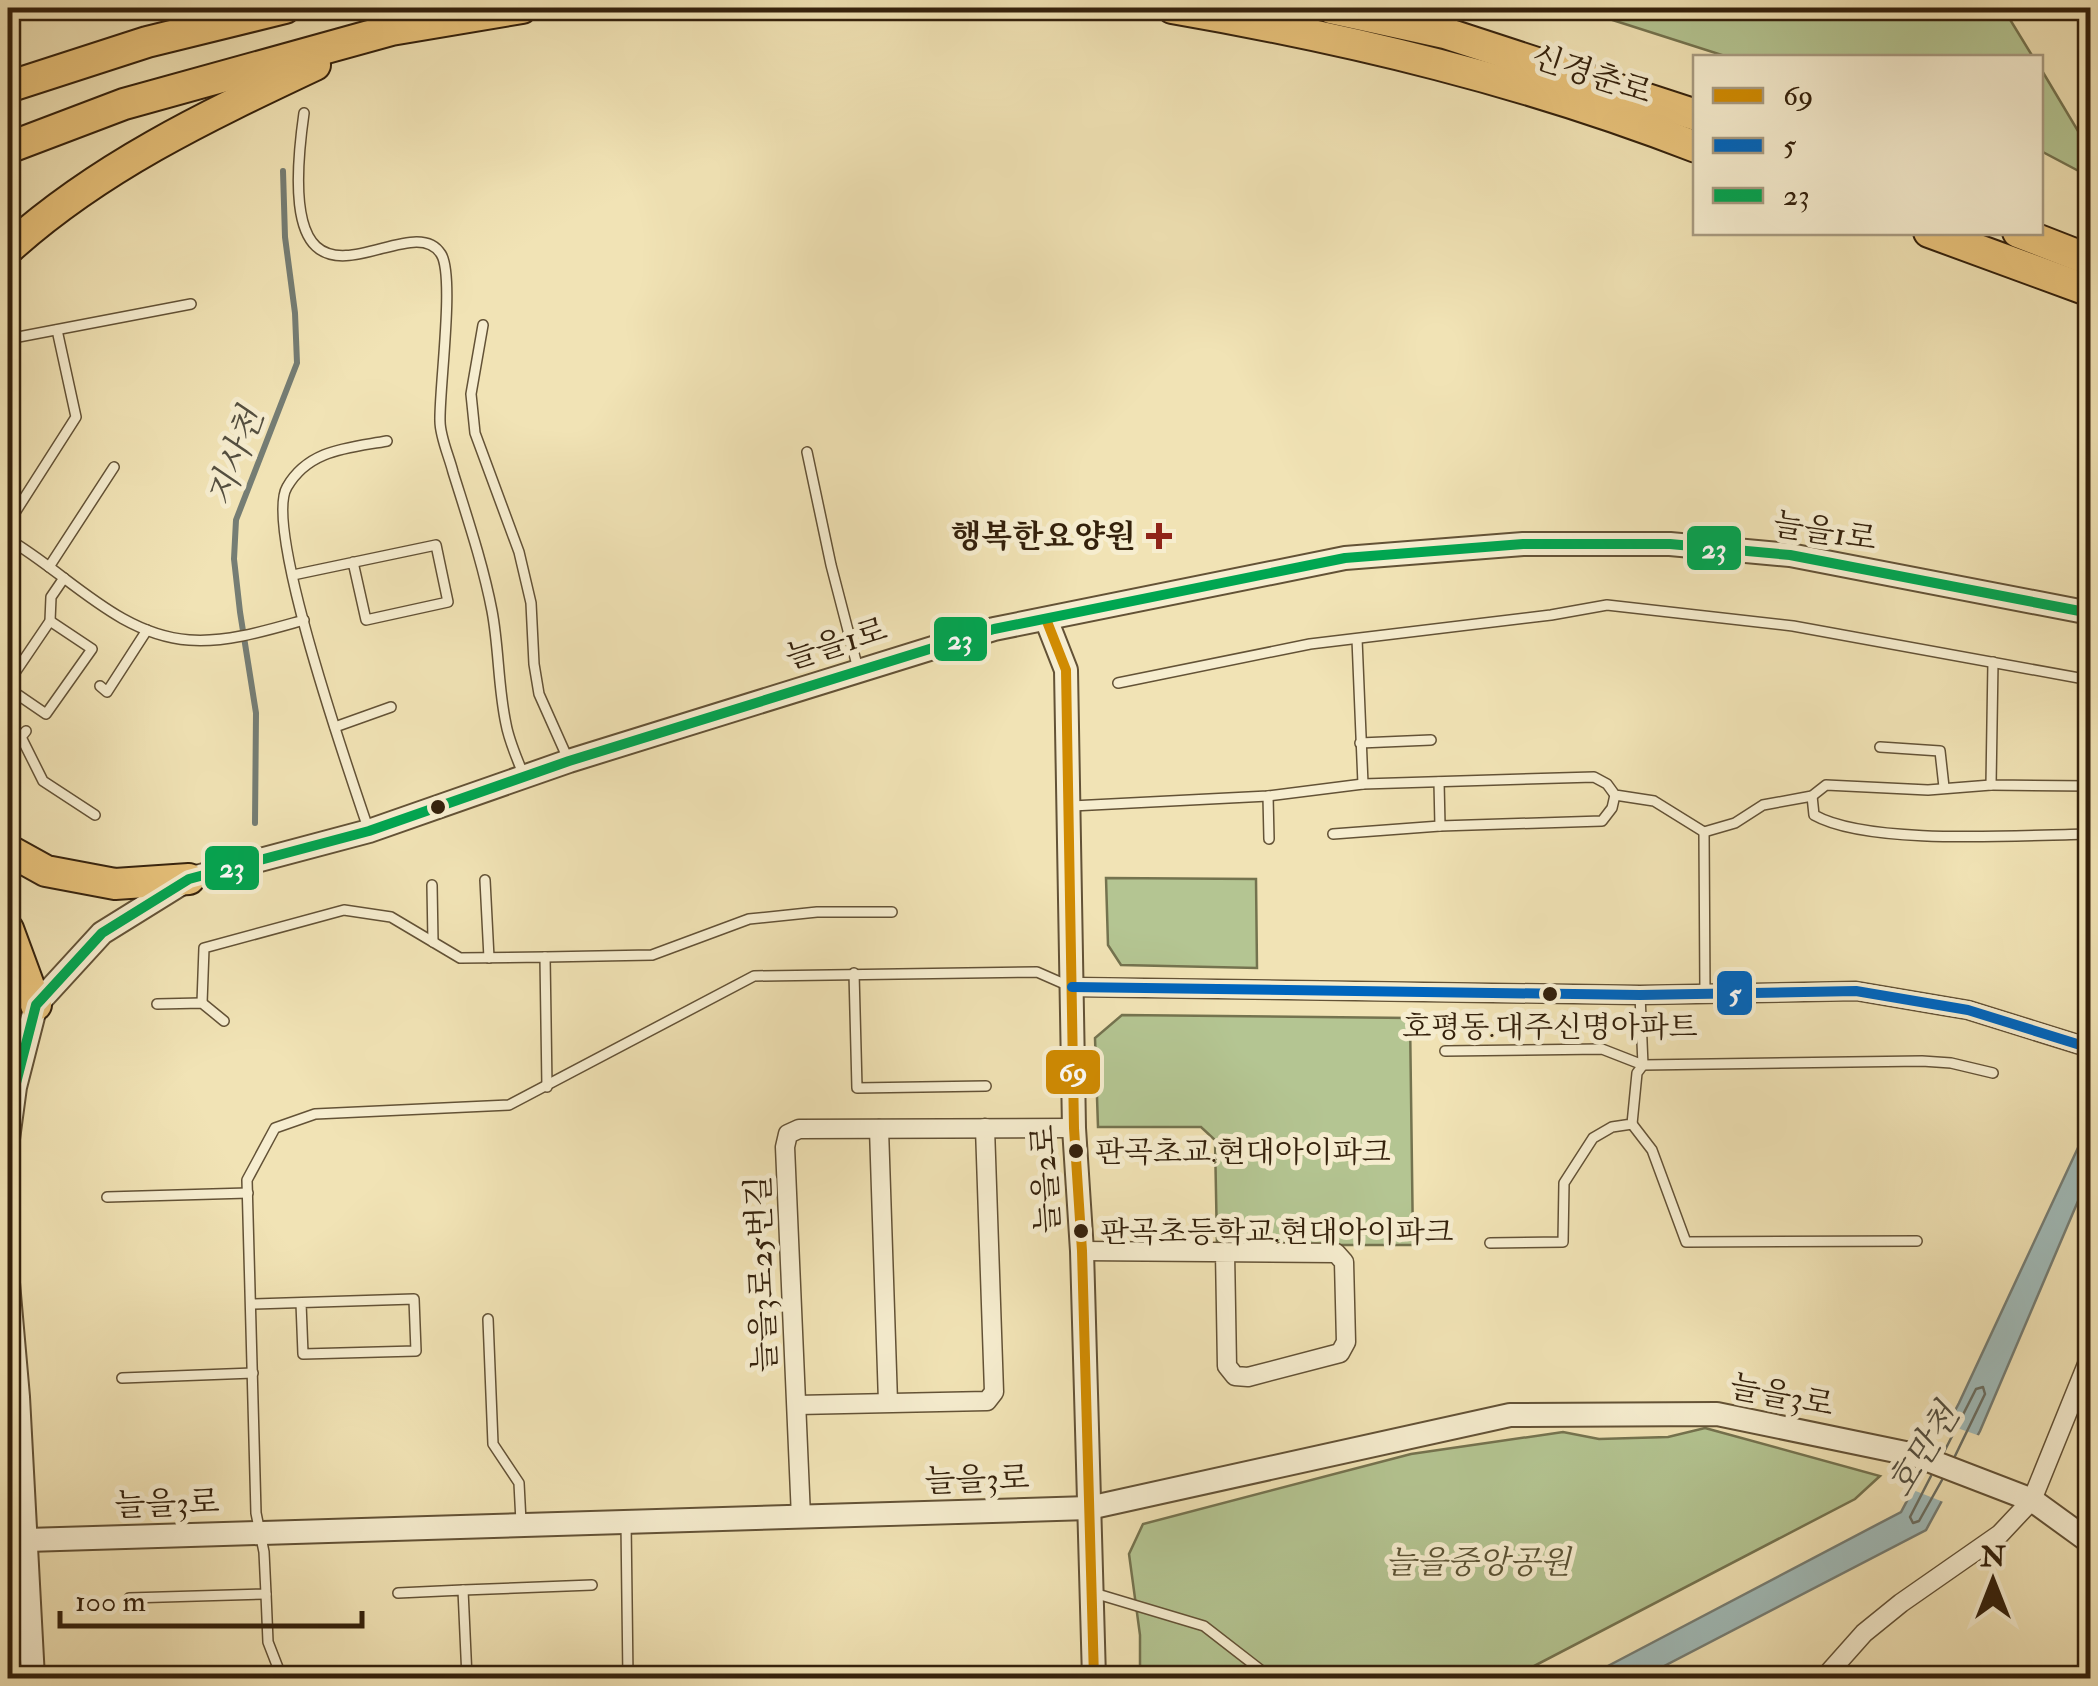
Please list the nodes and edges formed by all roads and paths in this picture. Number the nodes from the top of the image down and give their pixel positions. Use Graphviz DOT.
graph roads {
  1 [pos="285,8"];
  2 [pos="522,8"];
  3 [pos="1172,8"];
  4 [pos="1331,8"];
  5 [pos="390,30"];
  6 [pos="8,88"];
  7 [pos="304,114"];
  8 [pos="1693,114"];
  9 [pos="1693,145"];
  10 [pos="8,148"];
  11 [pos="1937,235"];
  12 [pos="2026,235"];
  13 [pos="8,249"];
  14 [pos="2090,260"];
  15 [pos="2090,291"];
  16 [pos="191,304"];
  17 [pos="483,324"];
  18 [pos="57,330"];
  19 [pos="8,339"];
  20 [pos="387,441"];
  21 [pos="807,452"];
  22 [pos="114,467"];
  23 [pos="16,510"];
  24 [pos="8,539"];
  25 [pos="354,562"];
  26 [pos="50,568"];
  27 [pos="293,575"];
  28 [pos="64,578"];
  29 [pos="2090,613"];
  30 [pos="1046,619"];
  31 [pos="50,620"];
  32 [pos="304,620"];
  33 [pos="147,630"];
  34 [pos="1358,639"];
  35 [pos="1993,662"];
  36 [pos="858,669"];
  37 [pos="2090,680"];
  38 [pos="1118,683"];
  39 [pos="8,685"];
  40 [pos="100,686"];
  41 [pos="390,707"];
  42 [pos="335,727"];
  43 [pos="26,731"];
  44 [pos="1431,740"];
  45 [pos="1360,743"];
  46 [pos="1880,747"];
  47 [pos="568,762"];
  48 [pos="524,777"];
  49 [pos="1439,782"];
  50 [pos="1363,784"];
  51 [pos="1991,785"];
  52 [pos="2090,786"];
  53 [pos="1944,787"];
  54 [pos="1616,795"];
  55 [pos="1268,796"];
  56 [pos="1812,796"];
  57 [pos="1070,806"];
  58 [pos="95,815"];
  59 [pos="1440,826"];
  60 [pos="369,831"];
  61 [pos="1704,832"];
  62 [pos="1333,834"];
  63 [pos="2090,834"];
  64 [pos="1269,840"];
  65 [pos="8,850"];
  66 [pos="189,879"];
  67 [pos="485,880"];
  68 [pos="432,885"];
  69 [pos="892,912"];
  70 [pos="8,929"];
  71 [pos="433,942"];
  72 [pos="489,958"];
  73 [pos="545,958"];
  74 [pos="854,972"];
  75 [pos="1072,988"];
  76 [pos="1705,994"];
  77 [pos="1640,996"];
  78 [pos="202,1003"];
  79 [pos="36,1004"];
  80 [pos="158,1004"];
  81 [pos="224,1021"];
  82 [pos="2085,1046"];
  83 [pos="1445,1050"];
  84 [pos="1643,1065"];
  85 [pos="1993,1073"];
  86 [pos="547,1086"];
  87 [pos="986,1086"];
  88 [pos="1632,1124"];
  89 [pos="985,1128"];
  90 [pos="1074,1128"];
  91 [pos="879,1129"];
  92 [pos="8,1139"];
  93 [pos="248,1193"];
  94 [pos="107,1196"];
  95 [pos="1917,1241"];
  96 [pos="1490,1243"];
  97 [pos="1082,1251"];
  98 [pos="1226,1252"];
  99 [pos="8,1283"];
  100 [pos="301,1303"];
  101 [pos="251,1304"];
  102 [pos="488,1319"];
  103 [pos="2090,1357"];
  104 [pos="253,1373"];
  105 [pos="122,1378"];
  106 [pos="888,1402"];
  107 [pos="797,1405"];
  108 [pos="2032,1500"];
  109 [pos="1089,1508"];
  110 [pos="802,1517"];
  111 [pos="626,1522"];
  112 [pos="521,1525"];
  113 [pos="260,1533"];
  114 [pos="27,1540"];
  115 [pos="2090,1542"];
  116 [pos="592,1584"];
  117 [pos="463,1590"];
  118 [pos="398,1593"];
  119 [pos="1092,1593"];
  120 [pos="266,1594"];
  121 [pos="129,1598"];
  122 [pos="8,1632"];
  123 [pos="32,1639"];
  124 [pos="33,1678"];
  125 [pos="282,1678"];
  126 [pos="467,1678"];
  127 [pos="628,1678"];
  128 [pos="1094,1678"];
  129 [pos="1271,1678"];
  130 [pos="1824,1678"];
  1 -- 6 [label="highway"];
  2 -- 5 [label="highway"];
  3 -- 9 [label="highway, 신경춘로"];
  4 -- 8 [label="highway, 신경춘로"];
  5 -- 10 [label="highway"];
  5 -- 13 [label="highway"];
  7 -- 48 [label="lane"];
  11 -- 15 [label="highway"];
  12 -- 14 [label="highway"];
  16 -- 18 [label="lane"];
  17 -- 47 [label="lane"];
  18 -- 19 [label="lane"];
  18 -- 23 [label="lane"];
  20 -- 27 [label="lane"];
  21 -- 36 [label="lane"];
  22 -- 26 [label="lane"];
  24 -- 26 [label="lane"];
  25 -- 25 [label="lane"];
  25 -- 27 [label="lane"];
  26 -- 28 [label="lane"];
  27 -- 32 [label="lane"];
  28 -- 31 [label="lane"];
  28 -- 33 [label="lane"];
  29 -- 30 [label="street, 늘을1로"];
  30 -- 36 [label="street, 늘을1로"];
  30 -- 57 [label="street, 늘을2로"];
  31 -- 39 [label="lane"];
  31 -- 39 [label="lane"];
  32 -- 33 [label="lane"];
  32 -- 42 [label="lane"];
  33 -- 40 [label="lane"];
  34 -- 35 [label="lane"];
  34 -- 38 [label="lane"];
  34 -- 45 [label="lane"];
  35 -- 37 [label="lane"];
  35 -- 51 [label="lane"];
  36 -- 47 [label="street, 늘을1로"];
  41 -- 42 [label="lane"];
  42 -- 60 [label="lane"];
  43 -- 58 [label="lane"];
  44 -- 45 [label="lane"];
  45 -- 50 [label="lane"];
  46 -- 53 [label="lane"];
  47 -- 48 [label="street, 늘을1로"];
  48 -- 60 [label="street, 늘을1로"];
  49 -- 50 [label="lane"];
  49 -- 54 [label="lane"];
  49 -- 59 [label="lane"];
  50 -- 55 [label="lane"];
  51 -- 52 [label="lane"];
  51 -- 53 [label="lane"];
  53 -- 56 [label="lane"];
  54 -- 59 [label="lane"];
  54 -- 61 [label="lane"];
  55 -- 57 [label="lane"];
  55 -- 64 [label="lane"];
  56 -- 61 [label="lane"];
  56 -- 63 [label="lane"];
  57 -- 75 [label="street, 늘을2로"];
  59 -- 62 [label="lane"];
  60 -- 66 [label="street, 늘을1로"];
  61 -- 76 [label="lane"];
  65 -- 66 [label="highway"];
  66 -- 79 [label="street, 늘을1로"];
  67 -- 72 [label="lane"];
  68 -- 71 [label="lane"];
  69 -- 73 [label="lane"];
  70 -- 79 [label="highway"];
  71 -- 72 [label="lane"];
  71 -- 78 [label="lane"];
  72 -- 73 [label="lane"];
  73 -- 86 [label="lane"];
  74 -- 75 [label="lane"];
  74 -- 86 [label="lane"];
  74 -- 87 [label="lane"];
  75 -- 77 [label="street"];
  75 -- 90 [label="street, 늘을2로"];
  76 -- 77 [label="street"];
  76 -- 82 [label="street"];
  77 -- 84 [label="lane"];
  78 -- 80 [label="lane"];
  78 -- 81 [label="lane"];
  79 -- 92 [label="street, 늘을1로"];
  83 -- 84 [label="lane"];
  84 -- 85 [label="lane"];
  84 -- 88 [label="lane"];
  86 -- 93 [label="lane"];
  88 -- 95 [label="lane"];
  88 -- 96 [label="lane"];
  89 -- 90 [label="street, 늘을3로25번길"];
  89 -- 91 [label="street, 늘을3로25번길"];
  89 -- 106 [label="street"];
  90 -- 97 [label="street, 늘을2로"];
  91 -- 106 [label="street"];
  91 -- 107 [label="street, 늘을3로25번길"];
  93 -- 94 [label="lane"];
  93 -- 101 [label="lane"];
  97 -- 98 [label="street"];
  97 -- 109 [label="street, 늘을2로"];
  98 -- 98 [label="street"];
  99 -- 114 [label="street"];
  100 -- 100 [label="lane"];
  100 -- 101 [label="lane"];
  101 -- 104 [label="lane"];
  102 -- 112 [label="lane"];
  103 -- 108 [label="street"];
  104 -- 105 [label="lane"];
  104 -- 113 [label="lane"];
  106 -- 107 [label="street"];
  107 -- 110 [label="street, 늘을3로25번길"];
  108 -- 109 [label="street, 늘을3로"];
  108 -- 115 [label="street"];
  108 -- 130 [label="street"];
  109 -- 110 [label="street, 늘을3로"];
  109 -- 119 [label="street, 늘을2로"];
  110 -- 111 [label="street, 늘을3로"];
  111 -- 112 [label="street, 늘을3로"];
  111 -- 127 [label="lane"];
  112 -- 113 [label="street, 늘을3로"];
  113 -- 114 [label="street, 늘을3로"];
  113 -- 120 [label="lane"];
  114 -- 123 [label="street"];
  116 -- 117 [label="lane"];
  117 -- 118 [label="lane"];
  117 -- 126 [label="lane"];
  119 -- 128 [label="street, 늘을2로"];
  119 -- 129 [label="lane"];
  120 -- 121 [label="lane"];
  120 -- 125 [label="lane"];
  122 -- 123 [label="lane"];
  123 -- 124 [label="street"];
}
